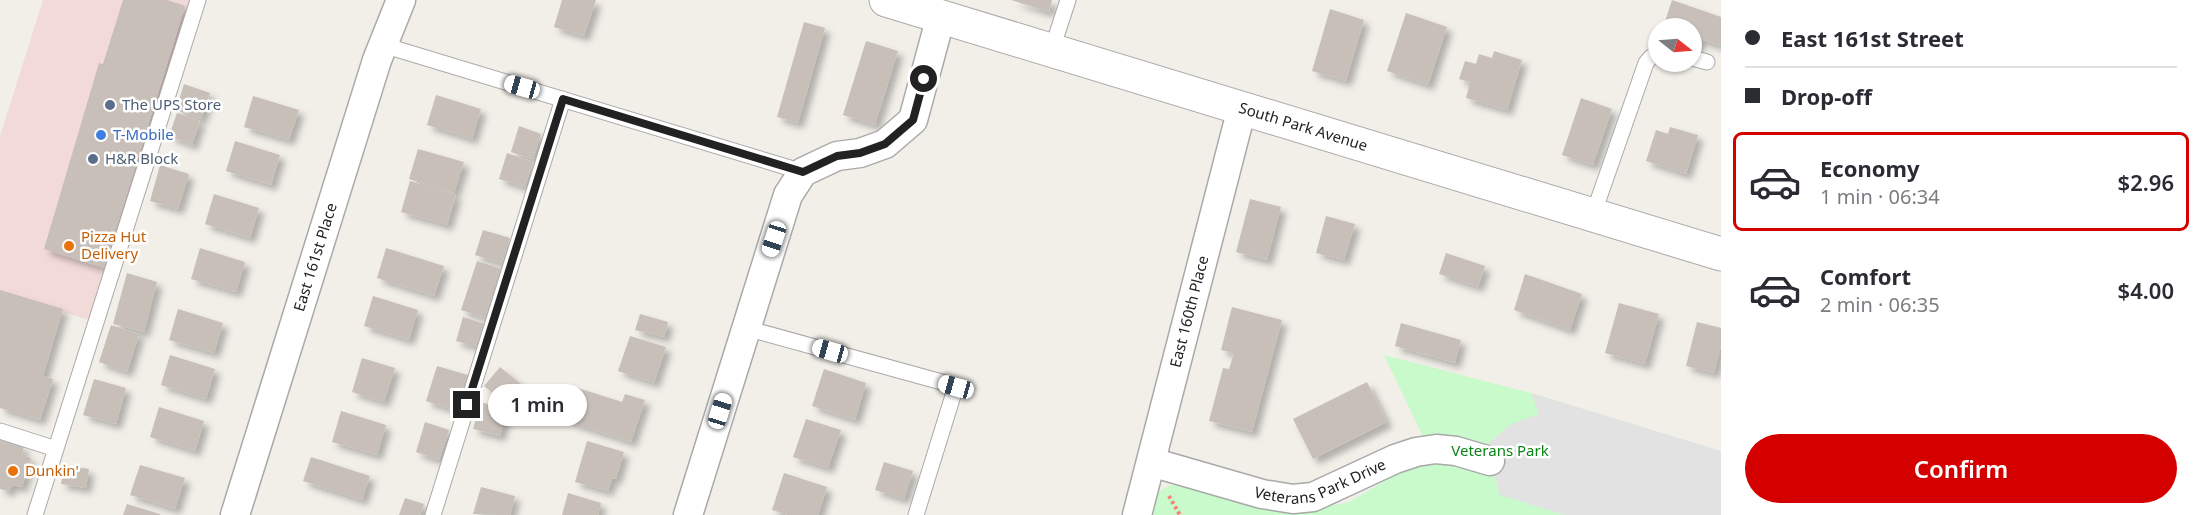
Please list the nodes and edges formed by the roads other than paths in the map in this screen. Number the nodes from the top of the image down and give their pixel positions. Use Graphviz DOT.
graph roads {
  1 [pos="198,0"];
  2 [pos="400,0"];
  3 [pos="886,0"];
  4 [pos="1068,0"];
  5 [pos="943,8"];
  6 [pos="382,45"];
  7 [pos="1052,49"];
  8 [pos="1648,61"];
  9 [pos="563,99"];
  10 [pos="1242,108"];
  11 [pos="803,172"];
  12 [pos="1593,215"];
  13 [pos="1721,254"];
  14 [pos="746,328"];
  15 [pos="0,431"];
  16 [pos="56,449"];
  17 [pos="1490,461"];
  18 [pos="1151,462"];
  19 [pos="35,515"];
  20 [pos="235,515"];
  21 [pos="433,515"];
  22 [pos="688,515"];
  23 [pos="916,515"];
  24 [pos="1137,515"];
  1 -- 16 [label="lane"];
  2 -- 6 [label="street, East 161st Place"];
  3 -- 5 [label="street, South Park Avenue"];
  4 -- 7 [label="lane"];
  5 -- 7 [label="street, South Park Avenue"];
  5 -- 11 [label="street"];
  6 -- 9 [label="lane"];
  6 -- 20 [label="street, East 161st Place"];
  7 -- 10 [label="street, South Park Avenue"];
  8 -- 12 [label="lane"];
  9 -- 11 [label="lane"];
  9 -- 21 [label="lane"];
  10 -- 12 [label="street, South Park Avenue"];
  10 -- 18 [label="street, East 160th Place"];
  11 -- 14 [label="street"];
  12 -- 13 [label="street, South Park Avenue"];
  14 -- 22 [label="street"];
  14 -- 23 [label="lane"];
  15 -- 16 [label="lane"];
  16 -- 19 [label="lane"];
  17 -- 18 [label="street, Veterans Park Drive"];
  18 -- 24 [label="street, East 160th Place"];
}
